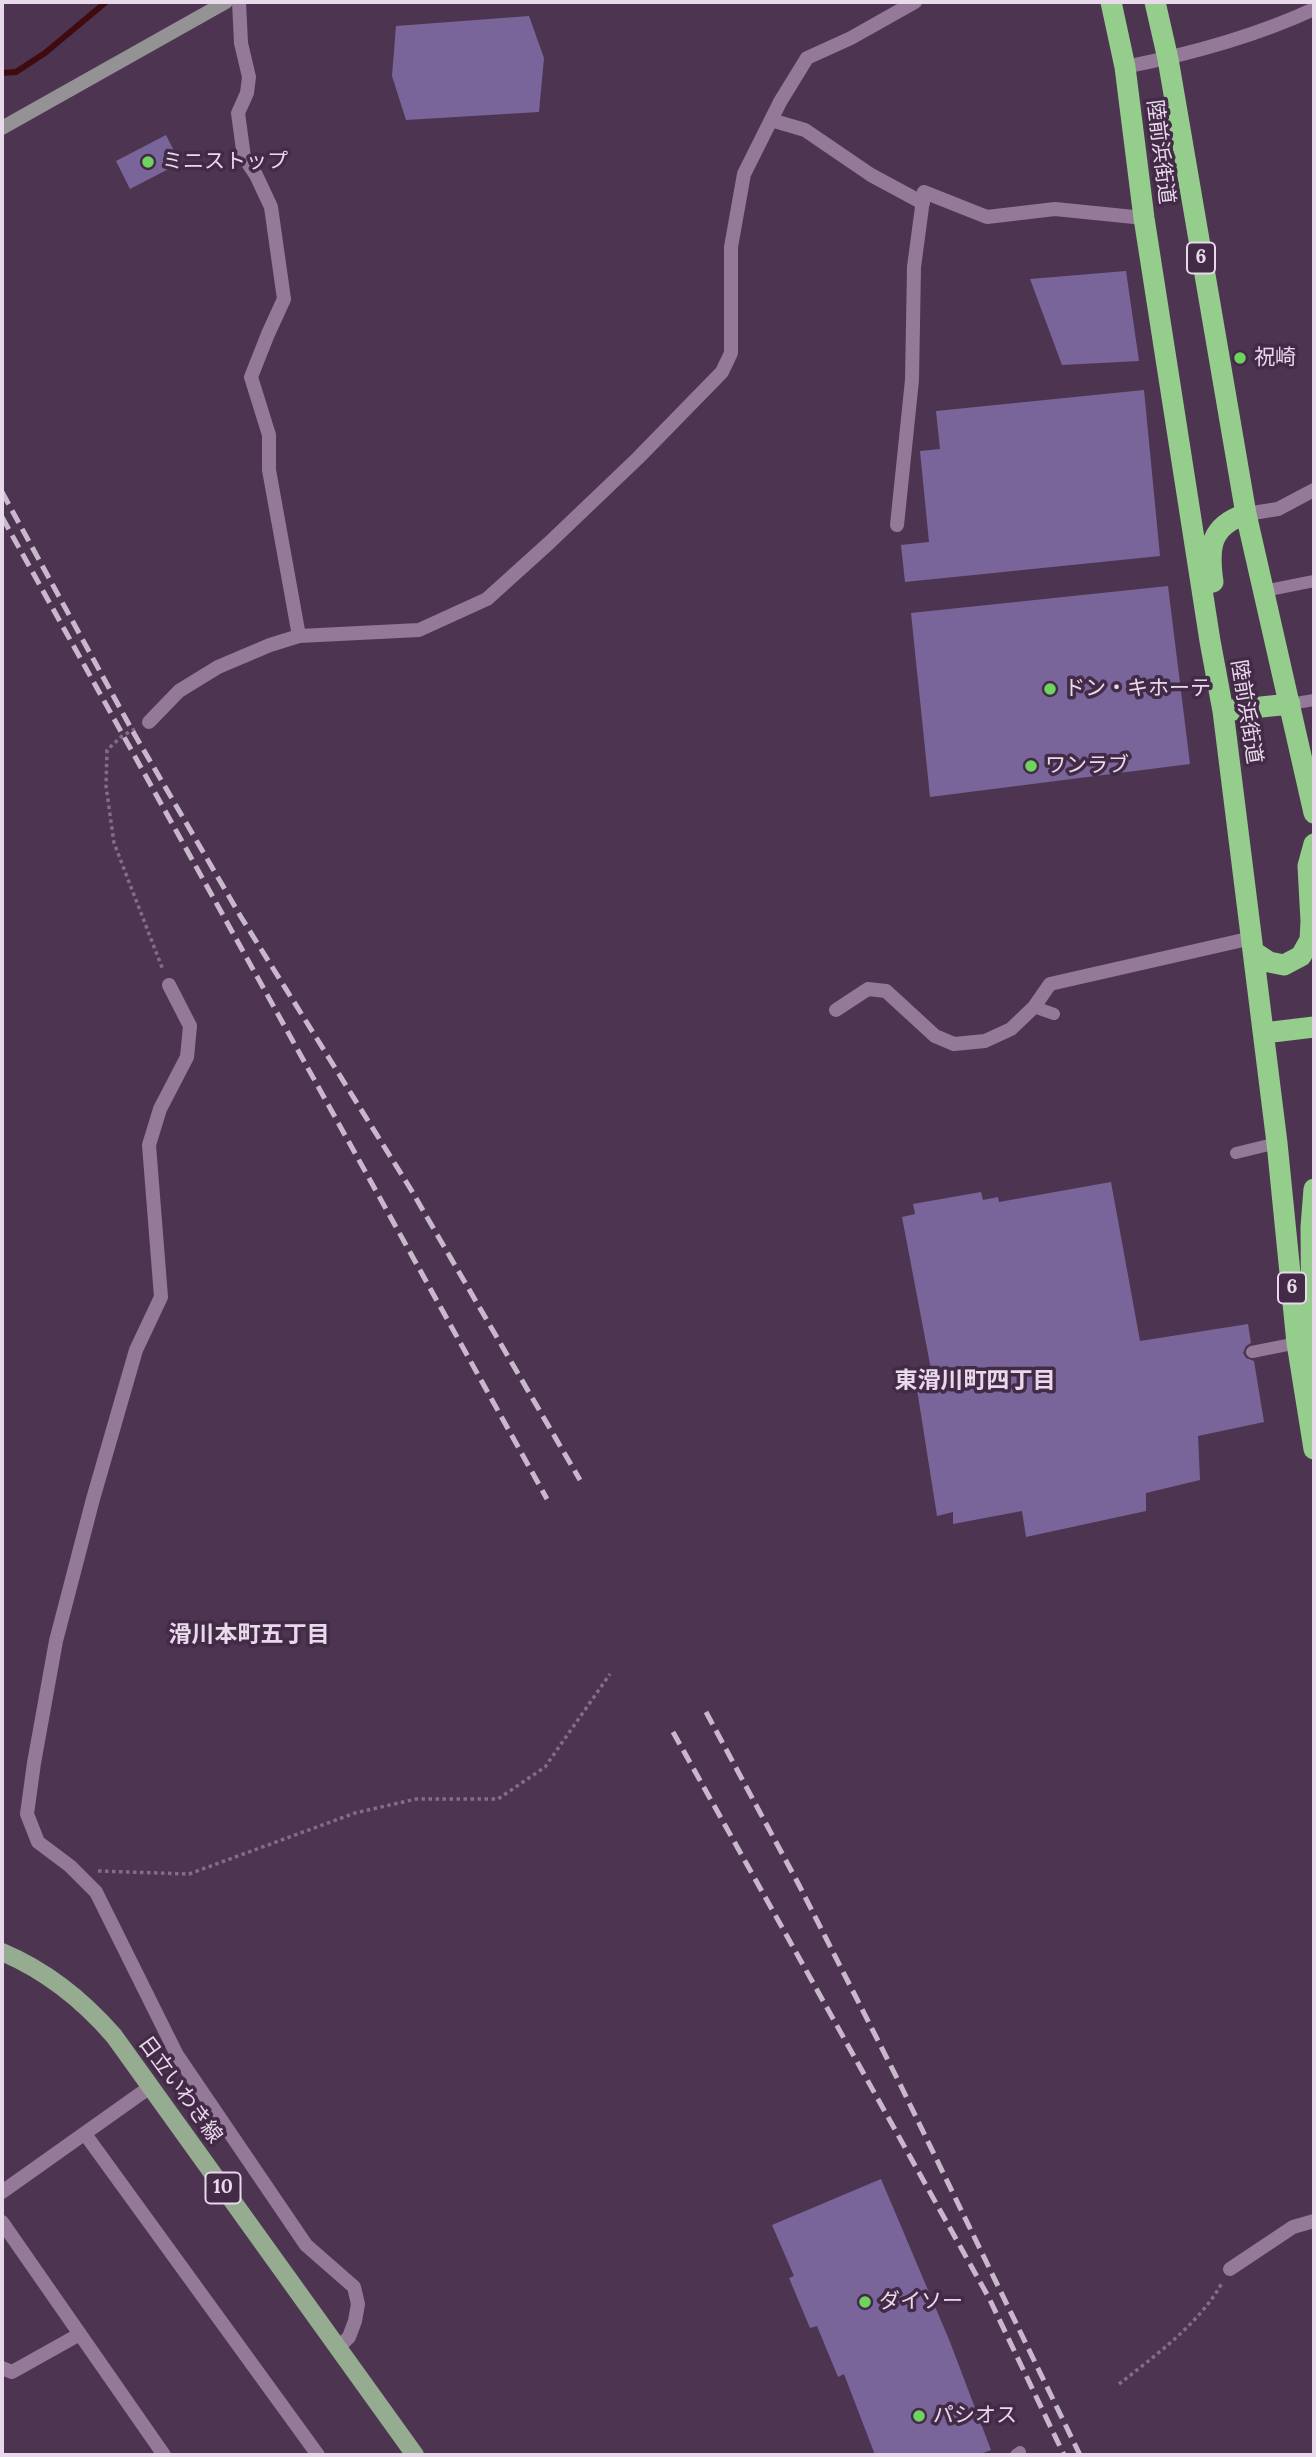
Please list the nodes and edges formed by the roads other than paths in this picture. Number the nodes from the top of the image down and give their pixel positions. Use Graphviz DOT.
graph roads {
  1 [pos="226,2"];
  2 [pos="239,2"];
  3 [pos="915,2"];
  4 [pos="1111,2"];
  5 [pos="1155,2"];
  6 [pos="1314,9"];
  7 [pos="1168,59"];
  8 [pos="1125,67"];
  9 [pos="771,120"];
  10 [pos="2,128"];
  11 [pos="923,203"];
  12 [pos="1144,218"];
  13 [pos="1314,490"];
  14 [pos="1246,514"];
  15 [pos="897,525"];
  16 [pos="1314,581"];
  17 [pos="1264,591"];
  18 [pos="299,636"];
  19 [pos="1210,641"];
  20 [pos="1314,700"];
  21 [pos="1290,704"];
  22 [pos="1223,711"];
  23 [pos="149,722"];
  24 [pos="1314,814"];
  25 [pos="1314,844"];
  26 [pos="1253,945"];
  27 [pos="169,985"];
  28 [pos="1034,1007"];
  29 [pos="836,1010"];
  30 [pos="1054,1014"];
  31 [pos="1314,1027"];
  32 [pos="1264,1033"];
  33 [pos="1277,1143"];
  34 [pos="1236,1153"];
  35 [pos="1314,1189"];
  36 [pos="1297,1343"];
  37 [pos="1252,1352"];
  38 [pos="1313,1441"];
  39 [pos="2,1952"];
  40 [pos="150,2087"];
  41 [pos="85,2134"];
  42 [pos="2,2192"];
  43 [pos="1314,2221"];
  44 [pos="2,2222"];
  45 [pos="1230,2269"];
  46 [pos="80,2334"];
  47 [pos="338,2348"];
  48 [pos="2,2368"];
  49 [pos="164,2455"];
  50 [pos="318,2455"];
  51 [pos="415,2455"];
  1 -- 10 [label="street"];
  2 -- 18 [label="street"];
  3 -- 9 [label="street"];
  4 -- 8 [label="highway, 陸前浜街道 / 6"];
  5 -- 7 [label="highway, 陸前浜街道 / 6"];
  6 -- 7 [label="street"];
  7 -- 8 [label="street"];
  7 -- 14 [label="highway, 陸前浜街道 / 6"];
  8 -- 12 [label="highway, 陸前浜街道 / 6"];
  9 -- 11 [label="street"];
  9 -- 18 [label="street"];
  11 -- 12 [label="street"];
  11 -- 15 [label="street"];
  12 -- 19 [label="highway, 陸前浜街道 / 6"];
  13 -- 14 [label="street"];
  14 -- 17 [label="highway, 陸前浜街道 / 6"];
  14 -- 19 [label="highway"];
  16 -- 17 [label="lane"];
  17 -- 21 [label="highway, 陸前浜街道 / 6"];
  18 -- 23 [label="street"];
  19 -- 22 [label="highway, 陸前浜街道 / 6"];
  20 -- 21 [label="lane"];
  21 -- 22 [label="highway"];
  21 -- 24 [label="highway, 陸前浜街道 / 6"];
  22 -- 26 [label="highway, 陸前浜街道 / 6"];
  25 -- 26 [label="highway"];
  26 -- 28 [label="street"];
  26 -- 32 [label="highway, 陸前浜街道 / 6"];
  27 -- 47 [label="street"];
  28 -- 29 [label="street"];
  28 -- 30 [label="lane"];
  31 -- 32 [label="highway"];
  32 -- 33 [label="highway, 陸前浜街道 / 6"];
  33 -- 34 [label="lane"];
  33 -- 36 [label="highway, 陸前浜街道 / 6"];
  35 -- 38 [label="highway, 陸前浜街道 / 6"];
  36 -- 37 [label="lane"];
  36 -- 38 [label="highway, 陸前浜街道 / 6"];
  39 -- 40 [label="main road, 日立いわき線 / 10"];
  40 -- 41 [label="street"];
  40 -- 47 [label="main road, 日立いわき線 / 10"];
  41 -- 42 [label="street"];
  41 -- 50 [label="street"];
  43 -- 45 [label="street"];
  44 -- 46 [label="street"];
  46 -- 48 [label="street"];
  46 -- 49 [label="street"];
  47 -- 51 [label="main road, 日立いわき線 / 10"];
}
